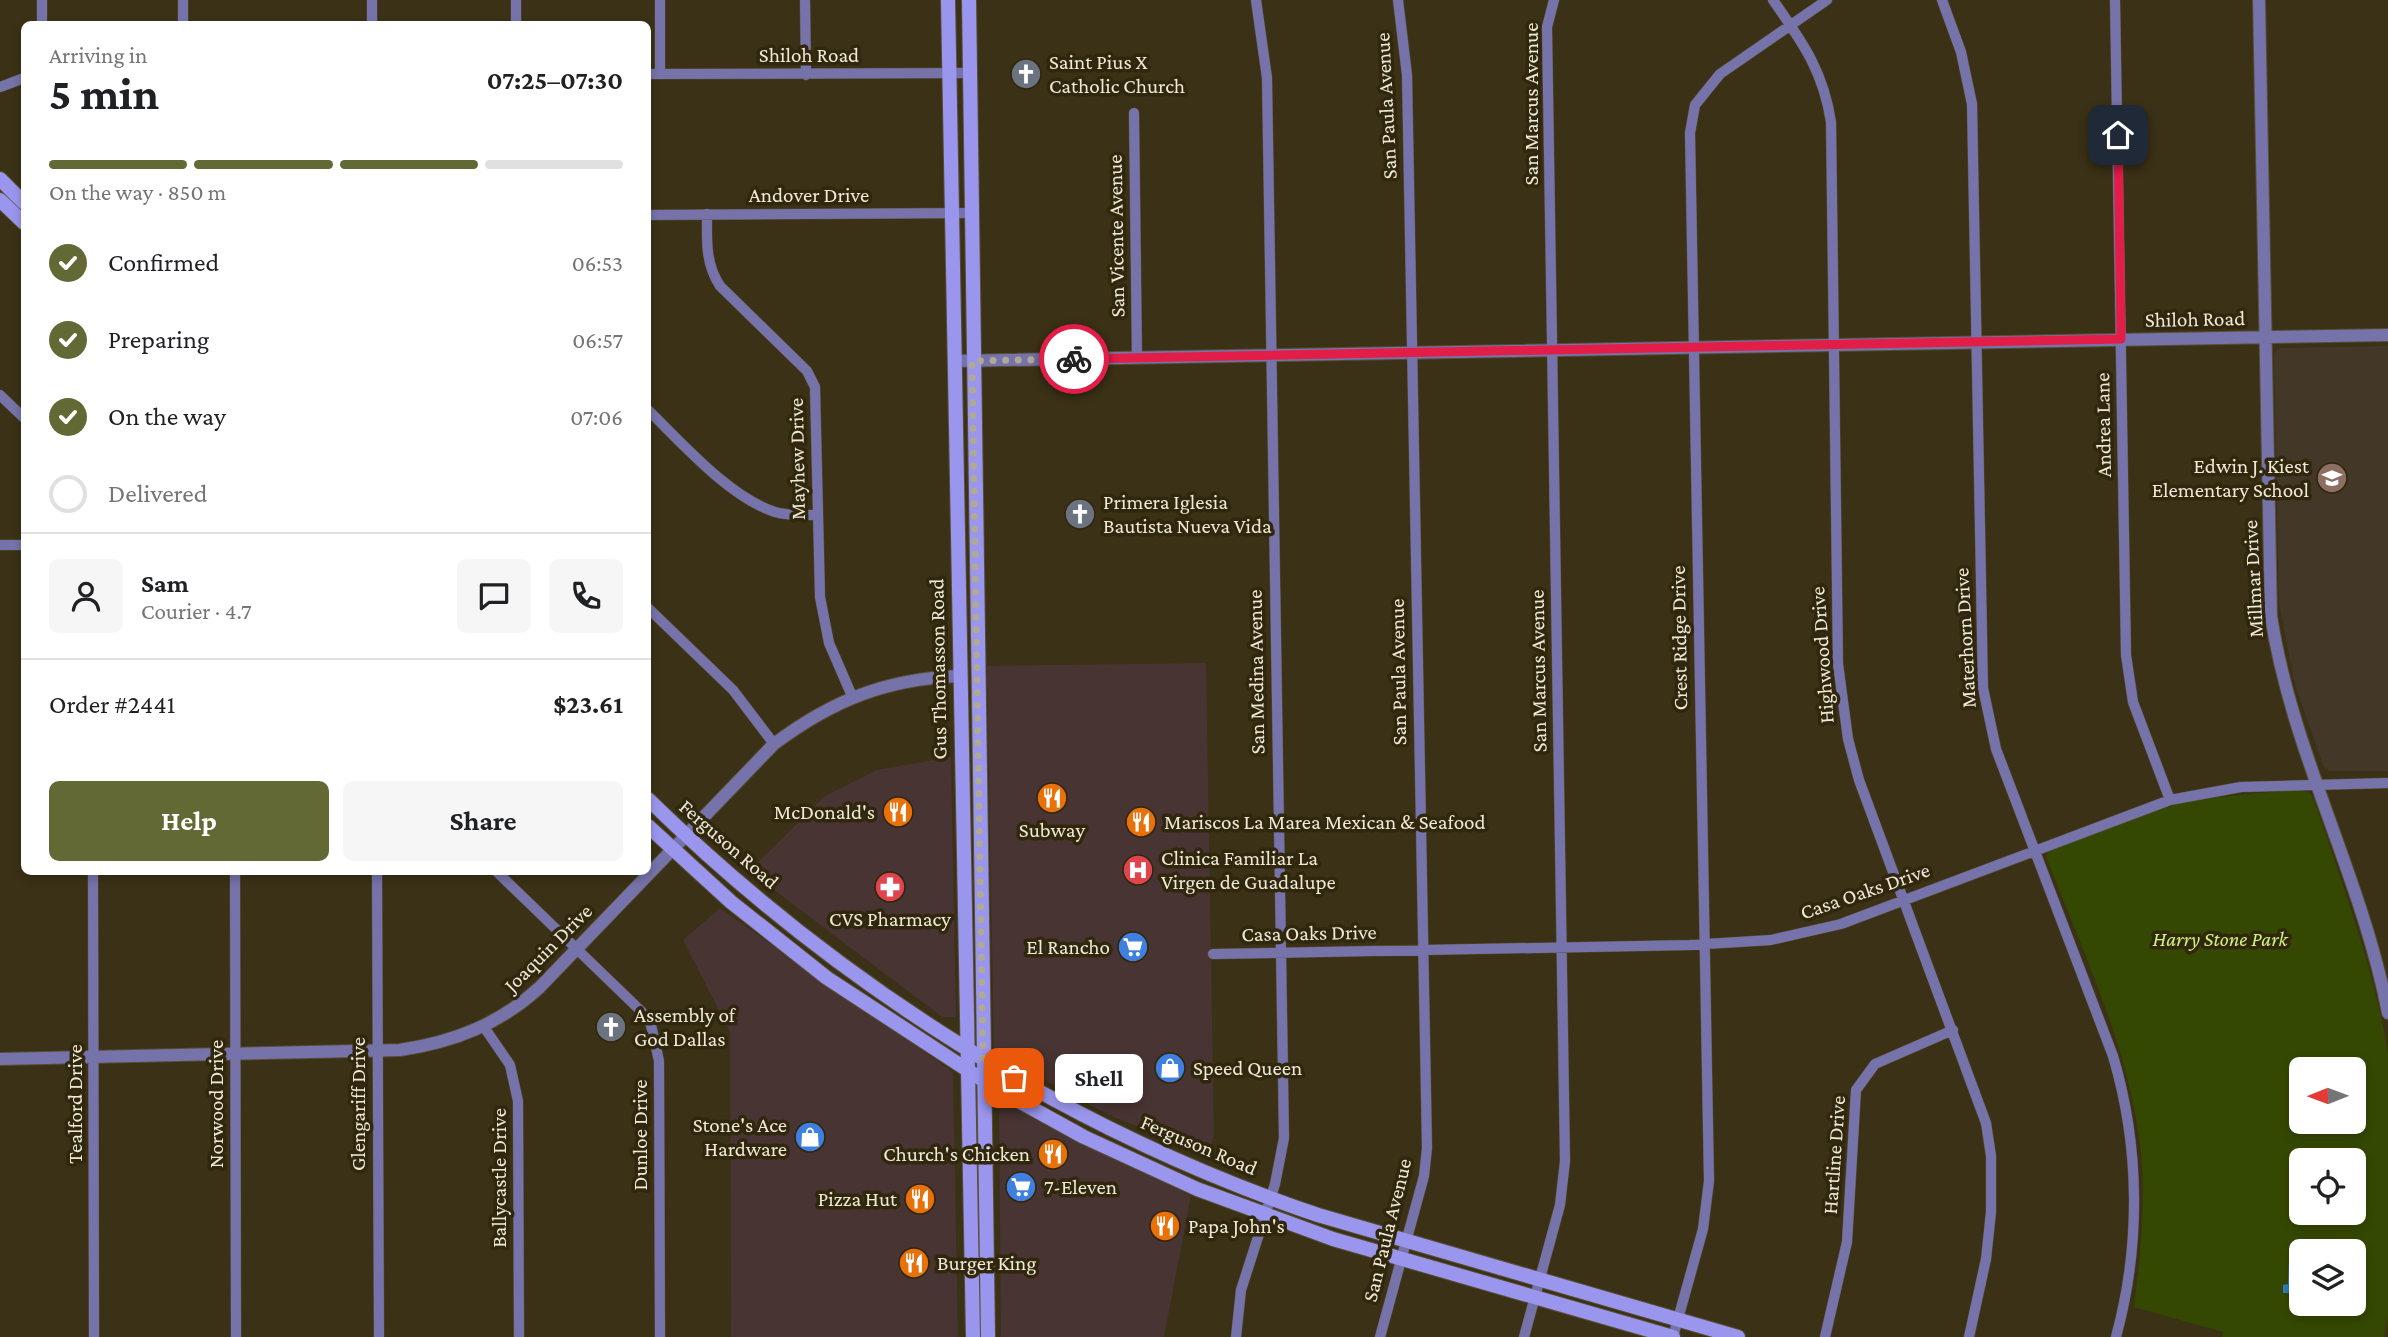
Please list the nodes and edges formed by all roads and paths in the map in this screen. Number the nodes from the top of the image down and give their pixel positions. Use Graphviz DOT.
graph roads {
  1 [pos="42,0"];
  2 [pos="183,0"];
  3 [pos="372,0"];
  4 [pos="516,0"];
  5 [pos="660,0"];
  6 [pos="805,0"];
  7 [pos="948,0"];
  8 [pos="969,0"];
  9 [pos="1256,0"];
  10 [pos="1398,0"];
  11 [pos="1554,0"];
  12 [pos="1773,0"];
  13 [pos="1828,0"];
  14 [pos="1942,0"];
  15 [pos="2115,0"];
  16 [pos="2259,0"];
  17 [pos="42,21"];
  18 [pos="183,21"];
  19 [pos="372,21"];
  20 [pos="516,21"];
  21 [pos="1791,26"];
  22 [pos="950,73"];
  23 [pos="970,73"];
  24 [pos="651,74"];
  25 [pos="660,74"];
  26 [pos="806,75"];
  27 [pos="21,79"];
  28 [pos="0,87"];
  29 [pos="1133,113"];
  30 [pos="0,179"];
  31 [pos="0,200"];
  32 [pos="21,200"];
  33 [pos="707,214"];
  34 [pos="952,214"];
  35 [pos="971,214"];
  36 [pos="651,215"];
  37 [pos="21,220"];
  38 [pos="2388,335"];
  39 [pos="2264,338"];
  40 [pos="2121,339"];
  41 [pos="1975,342"];
  42 [pos="1834,345"];
  43 [pos="1693,347"];
  44 [pos="1553,350"];
  45 [pos="1412,352"];
  46 [pos="1271,355"];
  47 [pos="1137,358"];
  48 [pos="954,361"];
  49 [pos="972,361"];
  50 [pos="0,395"];
  51 [pos="651,413"];
  52 [pos="21,415"];
  53 [pos="818,515"];
  54 [pos="0,545"];
  55 [pos="21,545"];
  56 [pos="651,611"];
  57 [pos="959,676"];
  58 [pos="977,676"];
  59 [pos="852,696"];
  60 [pos="774,744"];
  61 [pos="2388,783"];
  62 [pos="2317,784"];
  63 [pos="2171,800"];
  64 [pos="651,802"];
  65 [pos="962,822"];
  66 [pos="979,822"];
  67 [pos="651,829"];
  68 [pos="685,836"];
  69 [pos="672,849"];
  70 [pos="2034,849"];
  71 [pos="651,871"];
  72 [pos="93,875"];
  73 [pos="235,875"];
  74 [pos="377,875"];
  75 [pos="500,875"];
  76 [pos="647,875"];
  77 [pos="1903,899"];
  78 [pos="964,934"];
  79 [pos="1704,945"];
  80 [pos="981,946"];
  81 [pos="1562,947"];
  82 [pos="577,949"];
  83 [pos="1422,950"];
  84 [pos="1280,953"];
  85 [pos="1213,954"];
  86 [pos="2388,1013"];
  87 [pos="484,1027"];
  88 [pos="1952,1030"];
  89 [pos="966,1049"];
  90 [pos="377,1051"];
  91 [pos="235,1054"];
  92 [pos="94,1058"];
  93 [pos="0,1059"];
  94 [pos="983,1060"];
  95 [pos="968,1070"];
  96 [pos="983,1081"];
  97 [pos="1270,1199"];
  98 [pos="1264,1215"];
  99 [pos="1405,1241"];
  100 [pos="1400,1259"];
  101 [pos="1539,1280"];
  102 [pos="979,1292"];
  103 [pos="1534,1297"];
  104 [pos="1677,1319"];
  105 [pos="94,1337"];
  106 [pos="236,1337"];
  107 [pos="379,1337"];
  108 [pos="519,1337"];
  109 [pos="660,1337"];
  110 [pos="973,1337"];
  111 [pos="988,1337"];
  112 [pos="1236,1337"];
  113 [pos="1380,1337"];
  114 [pos="1524,1337"];
  115 [pos="1673,1337"];
  116 [pos="1738,1337"];
  117 [pos="1825,1337"];
  118 [pos="1969,1337"];
  119 [pos="2116,1337"];
  1 -- 17 [label="street"];
  2 -- 18 [label="street"];
  3 -- 19 [label="street"];
  4 -- 20 [label="street"];
  5 -- 25 [label="street"];
  6 -- 26 [label="street"];
  7 -- 22 [label="main road, Gus Thomasson Road"];
  8 -- 23 [label="main road, Gus Thomasson Road"];
  9 -- 46 [label="street, San Medina Avenue"];
  10 -- 45 [label="street, San Paula Avenue"];
  11 -- 44 [label="street, San Marcus Avenue"];
  12 -- 21 [label="street, Highwood Drive"];
  13 -- 21 [label="street, Crest Ridge Drive"];
  14 -- 41 [label="street, Materhorn Drive"];
  15 -- 40 [label="street, Andrea Lane"];
  16 -- 39 [label="street, Millmar Drive"];
  21 -- 42 [label="street, Highwood Drive"];
  21 -- 43 [label="street, Crest Ridge Drive"];
  22 -- 23 [label="street, Shiloh Road"];
  22 -- 26 [label="street, Shiloh Road"];
  22 -- 34 [label="main road, Gus Thomasson Road"];
  23 -- 35 [label="main road, Gus Thomasson Road"];
  24 -- 25 [label="street, Shiloh Road"];
  25 -- 26 [label="street, Shiloh Road"];
  27 -- 28 [label="street"];
  29 -- 47 [label="street, San Vicente Avenue"];
  30 -- 32 [label="main road"];
  31 -- 37 [label="main road"];
  33 -- 34 [label="street, Andover Drive"];
  33 -- 36 [label="street, Andover Drive"];
  33 -- 53 [label="street, Mayhew Drive"];
  34 -- 35 [label="street, Andover Drive"];
  34 -- 48 [label="main road, Gus Thomasson Road"];
  35 -- 49 [label="main road, Gus Thomasson Road"];
  38 -- 39 [label="street, Shiloh Road"];
  39 -- 40 [label="street, Shiloh Road"];
  39 -- 62 [label="street, Millmar Drive"];
  40 -- 41 [label="street, Shiloh Road"];
  40 -- 63 [label="street, Andrea Lane"];
  41 -- 42 [label="street, Shiloh Road"];
  41 -- 70 [label="street, Materhorn Drive"];
  42 -- 43 [label="street, Shiloh Road"];
  42 -- 77 [label="street, Highwood Drive"];
  43 -- 44 [label="street, Shiloh Road"];
  43 -- 79 [label="street, Crest Ridge Drive"];
  44 -- 45 [label="street, Shiloh Road"];
  44 -- 81 [label="street, San Marcus Avenue"];
  45 -- 46 [label="street, Shiloh Road"];
  45 -- 83 [label="street, San Paula Avenue"];
  46 -- 47 [label="street, Shiloh Road"];
  46 -- 84 [label="street, San Medina Avenue"];
  47 -- 49 [label="street, Shiloh Road"];
  48 -- 49 [label="street, Shiloh Road"];
  48 -- 57 [label="main road, Gus Thomasson Road"];
  49 -- 58 [label="main road, Gus Thomasson Road"];
  50 -- 52 [label="street"];
  51 -- 53 [label="street"];
  53 -- 59 [label="street, Mayhew Drive"];
  54 -- 55 [label="street"];
  56 -- 60 [label="street"];
  57 -- 58 [label="main road"];
  57 -- 59 [label="street, Joaquin Drive"];
  57 -- 65 [label="main road, Gus Thomasson Road"];
  58 -- 66 [label="main road, Gus Thomasson Road"];
  59 -- 60 [label="street, Joaquin Drive"];
  60 -- 68 [label="street, Joaquin Drive"];
  61 -- 62 [label="street, Casa Oaks Drive"];
  62 -- 63 [label="street, Casa Oaks Drive"];
  62 -- 86 [label="street, Millmar Drive"];
  63 -- 70 [label="street, Casa Oaks Drive"];
  64 -- 68 [label="main road, Ferguson Road"];
  65 -- 66 [label="main road"];
  65 -- 78 [label="main road, Gus Thomasson Road"];
  66 -- 80 [label="main road, Gus Thomasson Road"];
  67 -- 69 [label="main road, Ferguson Road"];
  68 -- 69 [label="street, Joaquin Drive"];
  68 -- 89 [label="main road, Ferguson Road"];
  69 -- 71 [label="street, Joaquin Drive"];
  69 -- 95 [label="main road, Ferguson Road"];
  70 -- 77 [label="street, Casa Oaks Drive"];
  70 -- 119 [label="street, Materhorn Drive"];
  72 -- 92 [label="street, Tealford Drive"];
  73 -- 91 [label="street, Norwood Drive"];
  74 -- 90 [label="street, Glengariff Drive"];
  75 -- 82 [label="street, Dunloe Drive"];
  76 -- 82 [label="street, Joaquin Drive"];
  77 -- 79 [label="street, Casa Oaks Drive"];
  77 -- 88 [label="street, Highwood Drive"];
  78 -- 80 [label="main road"];
  78 -- 89 [label="main road, Gus Thomasson Road"];
  79 -- 81 [label="street, Casa Oaks Drive"];
  79 -- 104 [label="street, Crest Ridge Drive"];
  80 -- 94 [label="main road, Gus Thomasson Road"];
  81 -- 83 [label="street, Casa Oaks Drive"];
  81 -- 101 [label="street, San Marcus Avenue"];
  82 -- 87 [label="street, Joaquin Drive"];
  82 -- 109 [label="street, Dunloe Drive"];
  83 -- 84 [label="street, Casa Oaks Drive"];
  83 -- 99 [label="street, San Paula Avenue"];
  84 -- 85 [label="street, Casa Oaks Drive"];
  84 -- 97 [label="street, San Medina Avenue"];
  87 -- 90 [label="street, Joaquin Drive"];
  87 -- 108 [label="street, Ballycastle Drive"];
  88 -- 117 [label="street, Hartline Drive"];
  88 -- 118 [label="street, Highwood Drive"];
  89 -- 94 [label="main road, Ferguson Road"];
  89 -- 95 [label="main road, Gus Thomasson Road"];
  90 -- 91 [label="street, Joaquin Drive"];
  90 -- 107 [label="street, Glengariff Drive"];
  91 -- 92 [label="street, Joaquin Drive"];
  91 -- 106 [label="street, Norwood Drive"];
  92 -- 93 [label="street, Joaquin Drive"];
  92 -- 105 [label="street, Tealford Drive"];
  94 -- 96 [label="main road, Gus Thomasson Road"];
  94 -- 97 [label="main road, Ferguson Road"];
  95 -- 96 [label="main road, Ferguson Road"];
  95 -- 102 [label="main road, Gus Thomasson Road"];
  96 -- 98 [label="main road, Ferguson Road"];
  96 -- 102 [label="main road, Gus Thomasson Road"];
  97 -- 98 [label="street, San Medina Avenue"];
  97 -- 99 [label="main road, Ferguson Road"];
  98 -- 100 [label="main road, Ferguson Road"];
  98 -- 112 [label="street, San Medina Avenue"];
  99 -- 100 [label="street, San Paula Avenue"];
  99 -- 101 [label="main road, Ferguson Road"];
  100 -- 103 [label="main road, Ferguson Road"];
  100 -- 113 [label="street, San Paula Avenue"];
  101 -- 103 [label="street, San Marcus Avenue"];
  101 -- 104 [label="main road, Ferguson Road"];
  102 -- 110 [label="main road, Gus Thomasson Road"];
  102 -- 111 [label="main road, Gus Thomasson Road"];
  103 -- 114 [label="street, San Marcus Avenue"];
  103 -- 115 [label="main road, Ferguson Road"];
  104 -- 115 [label="street, Crest Ridge Drive"];
  104 -- 116 [label="main road, Ferguson Road"];
}
